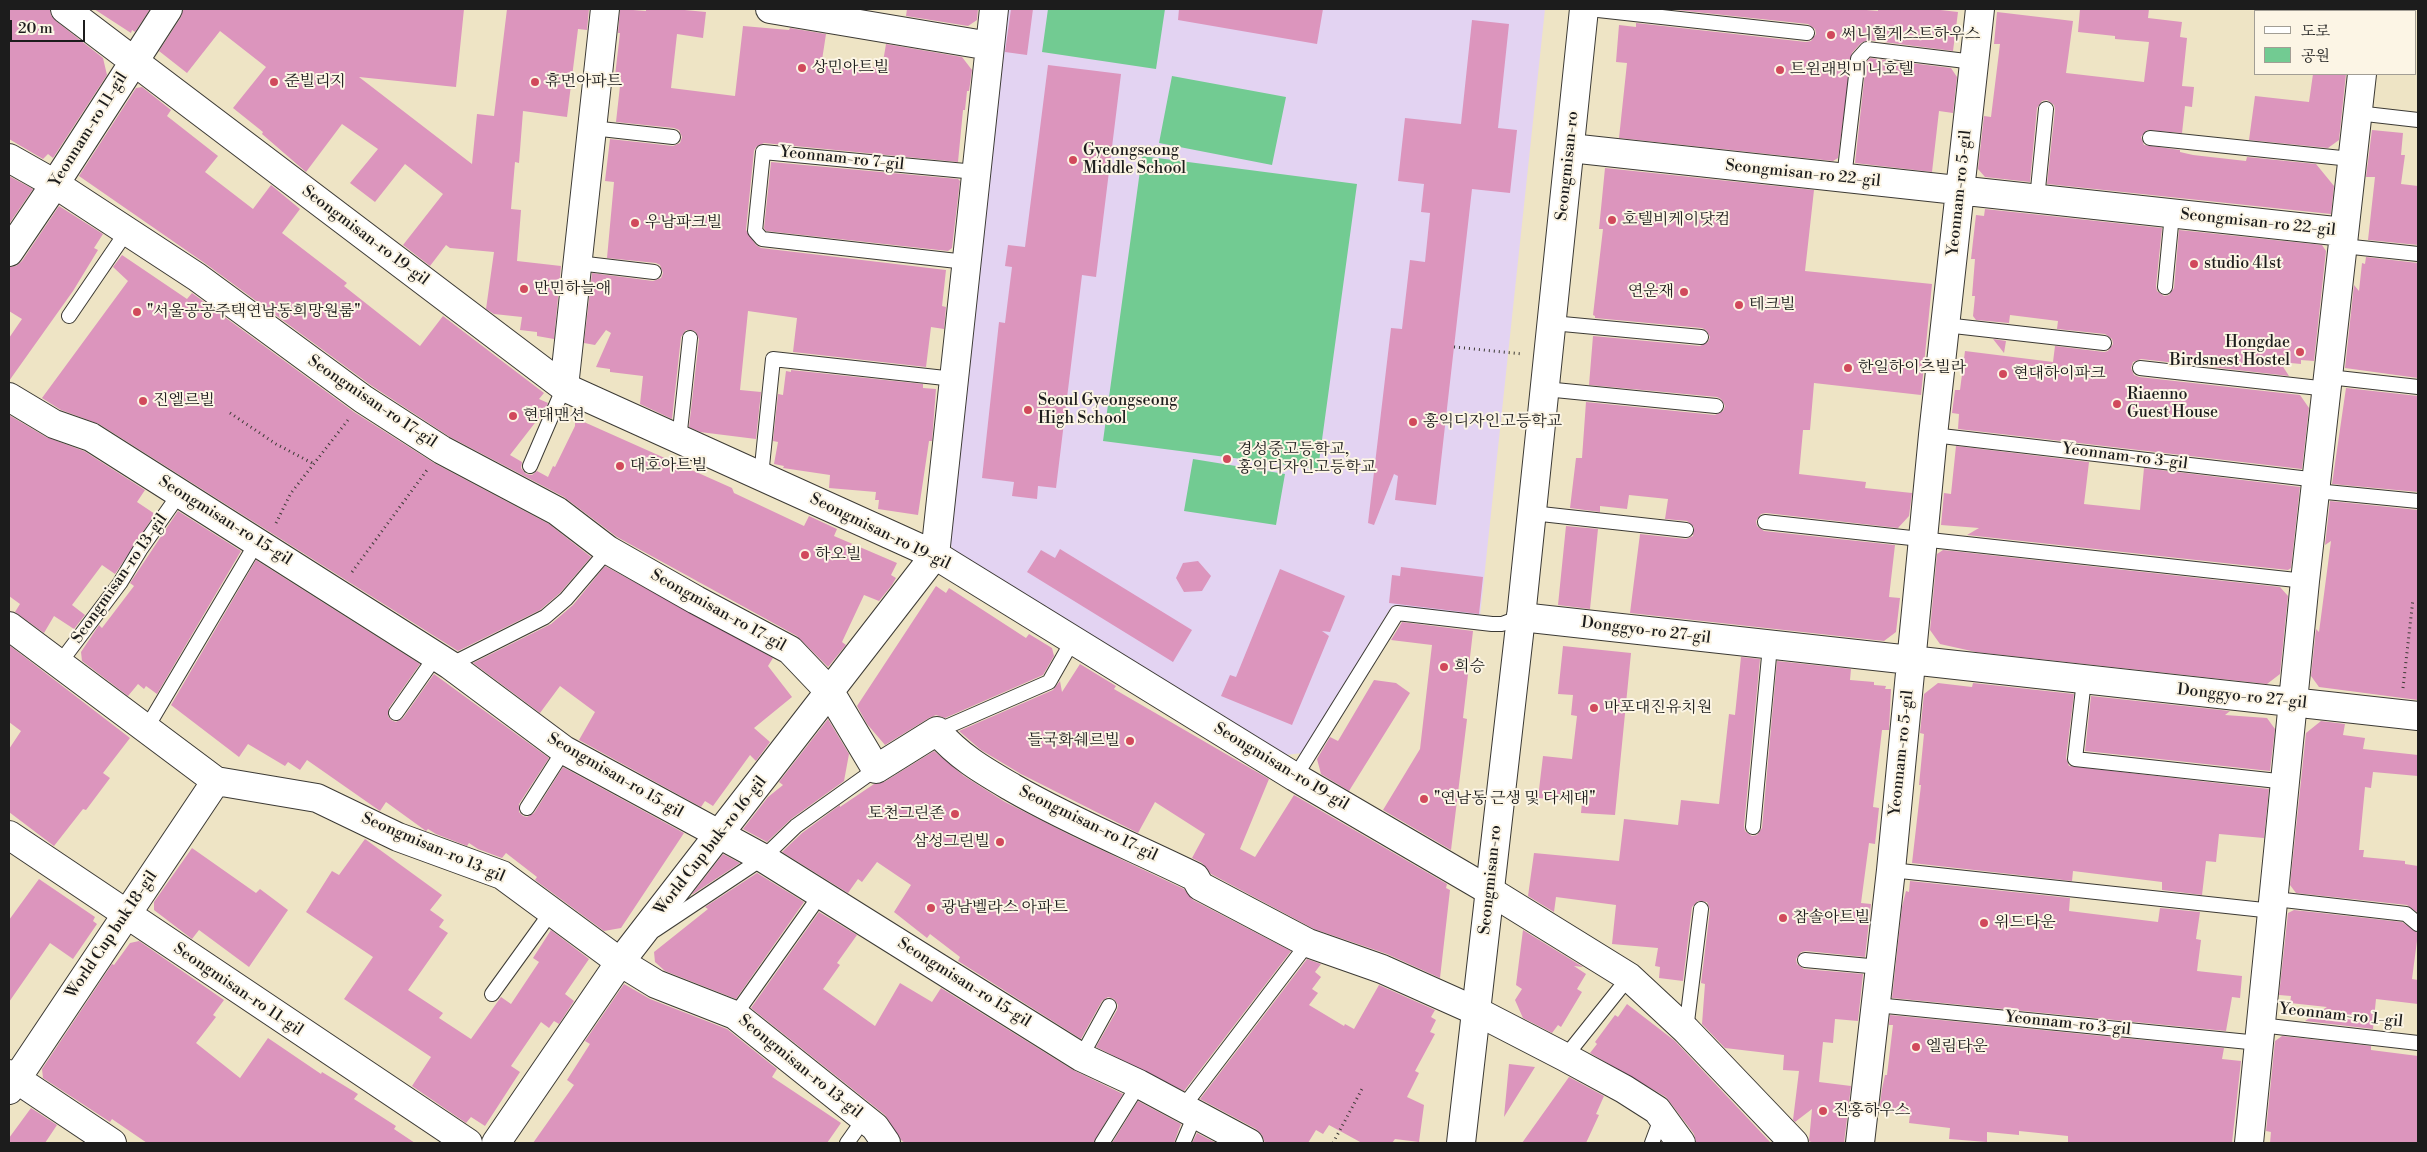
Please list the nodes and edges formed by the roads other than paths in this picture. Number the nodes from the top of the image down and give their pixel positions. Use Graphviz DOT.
graph roads {
  1 [pos="65,9"];
  2 [pos="168,9"];
  3 [pos="605,9"];
  4 [pos="770,9"];
  5 [pos="994,9"];
  6 [pos="1584,9"];
  7 [pos="1590,9"];
  8 [pos="1980,9"];
  9 [pos="1807,34"];
  10 [pos="990,46"];
  11 [pos="133,60"];
  12 [pos="1974,62"];
  13 [pos="2362,75"];
  14 [pos="2046,109"];
  15 [pos="2357,113"];
  16 [pos="2418,120"];
  17 [pos="592,128"];
  18 [pos="673,137"];
  19 [pos="2150,138"];
  20 [pos="1570,148"];
  21 [pos="2352,159"];
  22 [pos="10,161"];
  23 [pos="976,172"];
  24 [pos="1844,178"];
  25 [pos="56,184"];
  26 [pos="1960,190"];
  27 [pos="2037,199"];
  28 [pos="2172,214"];
  29 [pos="127,231"];
  30 [pos="2343,239"];
  31 [pos="9,252"];
  32 [pos="2418,254"];
  33 [pos="966,262"];
  34 [pos="578,264"];
  35 [pos="654,272"];
  36 [pos="2165,287"];
  37 [pos="69,316"];
  38 [pos="1552,323"];
  39 [pos="1946,325"];
  40 [pos="1701,337"];
  41 [pos="690,338"];
  42 [pos="2104,343"];
  43 [pos="2140,368"];
  44 [pos="954,379"];
  45 [pos="2328,383"];
  46 [pos="564,387"];
  47 [pos="2418,387"];
  48 [pos="1546,389"];
  49 [pos="9,397"];
  50 [pos="1716,406"];
  51 [pos="1933,435"];
  52 [pos="679,440"];
  53 [pos="530,466"];
  54 [pos="761,476"];
  55 [pos="2317,486"];
  56 [pos="180,493"];
  57 [pos="2418,501"];
  58 [pos="1532,513"];
  59 [pos="1764,522"];
  60 [pos="1686,530"];
  61 [pos="1923,538"];
  62 [pos="261,544"];
  63 [pos="608,550"];
  64 [pos="935,555"];
  65 [pos="2305,581"];
  66 [pos="1521,617"];
  67 [pos="9,626"];
  68 [pos="1073,640"];
  69 [pos="1770,646"];
  70 [pos="443,660"];
  71 [pos="1911,660"];
  72 [pos="60,664"];
  73 [pos="2084,680"];
  74 [pos="830,692"];
  75 [pos="2294,703"];
  76 [pos="396,713"];
  77 [pos="2409,715"];
  78 [pos="146,729"];
  79 [pos="937,731"];
  80 [pos="564,750"];
  81 [pos="876,769"];
  82 [pos="1295,777"];
  83 [pos="216,781"];
  84 [pos="2287,782"];
  85 [pos="527,808"];
  86 [pos="1753,827"];
  87 [pos="9,835"];
  88 [pos="719,835"];
  89 [pos="763,858"];
  90 [pos="1890,870"];
  91 [pos="1490,891"];
  92 [pos="821,894"];
  93 [pos="2274,905"];
  94 [pos="1701,909"];
  95 [pos="552,912"];
  96 [pos="125,914"];
  97 [pos="2418,924"];
  98 [pos="1308,943"];
  99 [pos="628,952"];
  100 [pos="1805,960"];
  101 [pos="1880,967"];
  102 [pos="1629,977"];
  103 [pos="492,994"];
  104 [pos="1876,1005"];
  105 [pos="1109,1006"];
  106 [pos="1476,1011"];
  107 [pos="735,1015"];
  108 [pos="1686,1030"];
  109 [pos="2260,1034"];
  110 [pos="2418,1043"];
  111 [pos="1081,1057"];
  112 [pos="1565,1057"];
  113 [pos="11,1081"];
  114 [pos="1139,1084"];
  115 [pos="1189,1111"];
  116 [pos="1662,1116"];
  117 [pos="864,1119"];
  118 [pos="112,1143"];
  119 [pos="468,1143"];
  120 [pos="496,1143"];
  121 [pos="847,1143"];
  122 [pos="886,1143"];
  123 [pos="1102,1143"];
  124 [pos="1183,1143"];
  125 [pos="1249,1143"];
  126 [pos="1461,1143"];
  127 [pos="1652,1143"];
  128 [pos="1681,1143"];
  129 [pos="1794,1143"];
  130 [pos="1860,1143"];
  131 [pos="2249,1143"];
  1 -- 11 [label="street, Seongmisan-ro 19-gil"];
  2 -- 11 [label="street, Yeonnam-ro 11-gil"];
  3 -- 17 [label="street"];
  4 -- 10 [label="street"];
  5 -- 10 [label="street"];
  6 -- 20 [label="street, Seongmisan-ro"];
  7 -- 9 [label="lane"];
  8 -- 12 [label="street, Yeonnam-ro 5-gil"];
  10 -- 23 [label="street"];
  11 -- 25 [label="street, Yeonnam-ro 11-gil"];
  11 -- 46 [label="street, Seongmisan-ro 19-gil"];
  12 -- 24 [label="lane"];
  12 -- 26 [label="street, Yeonnam-ro 5-gil"];
  13 -- 15 [label="street"];
  14 -- 27 [label="lane"];
  15 -- 16 [label="lane"];
  15 -- 21 [label="street"];
  17 -- 18 [label="lane"];
  17 -- 34 [label="street"];
  19 -- 21 [label="lane"];
  20 -- 24 [label="street, Seongmisan-ro 22-gil"];
  20 -- 38 [label="street, Seongmisan-ro"];
  21 -- 30 [label="street"];
  22 -- 25 [label="street, Seongmisan-ro 17-gil"];
  23 -- 33 [label="street"];
  23 -- 33 [label="lane, Yeonnam-ro 7-gil"];
  24 -- 26 [label="street, Seongmisan-ro 22-gil"];
  25 -- 29 [label="street, Seongmisan-ro 17-gil"];
  25 -- 31 [label="street, Yeonnam-ro 11-gil"];
  26 -- 27 [label="street, Seongmisan-ro 22-gil"];
  26 -- 39 [label="street, Yeonnam-ro 5-gil"];
  27 -- 28 [label="street, Seongmisan-ro 22-gil"];
  28 -- 30 [label="street, Seongmisan-ro 22-gil"];
  28 -- 36 [label="lane, Seongmisan-ro 22-gil"];
  29 -- 37 [label="lane"];
  29 -- 63 [label="street, Seongmisan-ro 17-gil"];
  30 -- 32 [label="lane"];
  30 -- 45 [label="street"];
  33 -- 44 [label="street"];
  34 -- 35 [label="lane"];
  34 -- 46 [label="street"];
  38 -- 40 [label="lane"];
  38 -- 48 [label="street, Seongmisan-ro"];
  39 -- 42 [label="lane"];
  39 -- 51 [label="street, Yeonnam-ro 5-gil"];
  41 -- 52 [label="lane"];
  43 -- 45 [label="lane"];
  44 -- 54 [label="lane"];
  44 -- 64 [label="street"];
  45 -- 47 [label="lane"];
  45 -- 55 [label="street"];
  46 -- 52 [label="street, Seongmisan-ro 19-gil"];
  46 -- 53 [label="lane"];
  48 -- 50 [label="lane"];
  48 -- 58 [label="street, Seongmisan-ro"];
  49 -- 56 [label="street, Seongmisan-ro 15-gil"];
  51 -- 55 [label="lane, Yeonnam-ro 3-gil"];
  51 -- 61 [label="street, Yeonnam-ro 5-gil"];
  52 -- 54 [label="street, Seongmisan-ro 19-gil"];
  54 -- 64 [label="street, Seongmisan-ro 19-gil"];
  55 -- 57 [label="lane"];
  55 -- 65 [label="street"];
  56 -- 62 [label="street, Seongmisan-ro 15-gil"];
  56 -- 72 [label="lane, Seongmisan-ro 13-gil"];
  58 -- 60 [label="lane"];
  58 -- 66 [label="street, Seongmisan-ro"];
  59 -- 61 [label="lane"];
  61 -- 65 [label="lane"];
  61 -- 71 [label="street, Yeonnam-ro 5-gil"];
  62 -- 70 [label="street, Seongmisan-ro 15-gil"];
  62 -- 78 [label="lane"];
  63 -- 70 [label="lane"];
  63 -- 74 [label="street, Seongmisan-ro 17-gil"];
  64 -- 68 [label="street, Seongmisan-ro 19-gil"];
  64 -- 74 [label="street, World Cup buk-ro 16-gil"];
  65 -- 75 [label="street"];
  66 -- 69 [label="street, Donggyo-ro 27-gil"];
  66 -- 82 [label="lane"];
  66 -- 91 [label="street, Seongmisan-ro"];
  67 -- 72 [label="street, Seongmisan-ro 13-gil"];
  68 -- 79 [label="lane"];
  68 -- 82 [label="street, Seongmisan-ro 19-gil"];
  69 -- 71 [label="street, Donggyo-ro 27-gil"];
  69 -- 86 [label="lane"];
  70 -- 76 [label="lane"];
  70 -- 80 [label="street, Seongmisan-ro 15-gil"];
  71 -- 73 [label="street, Donggyo-ro 27-gil"];
  71 -- 90 [label="street, Yeonnam-ro 5-gil"];
  72 -- 78 [label="street, Seongmisan-ro 13-gil"];
  73 -- 75 [label="street, Donggyo-ro 27-gil"];
  73 -- 84 [label="lane"];
  74 -- 81 [label="street, Seongmisan-ro 17-gil"];
  74 -- 88 [label="street, World Cup buk-ro 16-gil"];
  75 -- 77 [label="street, Donggyo-ro 27-gil"];
  75 -- 84 [label="street"];
  78 -- 83 [label="street, Seongmisan-ro 13-gil"];
  79 -- 81 [label="street"];
  79 -- 98 [label="street, Seongmisan-ro 17-gil"];
  80 -- 85 [label="lane"];
  80 -- 88 [label="street, Seongmisan-ro 15-gil"];
  81 -- 89 [label="lane"];
  82 -- 91 [label="street, Seongmisan-ro 19-gil"];
  83 -- 95 [label="street, Seongmisan-ro 13-gil"];
  83 -- 96 [label="street, World Cup buk 18-gil"];
  84 -- 93 [label="street"];
  87 -- 96 [label="street, Seongmisan-ro 11-gil"];
  88 -- 89 [label="street, Seongmisan-ro 15-gil"];
  88 -- 99 [label="street, World Cup buk-ro 16-gil"];
  89 -- 92 [label="street, Seongmisan-ro 15-gil"];
  89 -- 99 [label="lane"];
  90 -- 93 [label="lane"];
  90 -- 101 [label="street, Yeonnam-ro 5-gil"];
  91 -- 102 [label="street, Seongmisan-ro 19-gil"];
  91 -- 106 [label="street, Seongmisan-ro"];
  92 -- 107 [label="lane"];
  92 -- 111 [label="street, Seongmisan-ro 15-gil"];
  93 -- 97 [label="lane"];
  93 -- 109 [label="street"];
  94 -- 108 [label="lane"];
  95 -- 99 [label="street, Seongmisan-ro 13-gil"];
  95 -- 103 [label="lane"];
  96 -- 113 [label="street, World Cup buk 18-gil"];
  96 -- 119 [label="street, Seongmisan-ro 11-gil"];
  98 -- 106 [label="street, Seongmisan-ro 17-gil"];
  98 -- 115 [label="lane"];
  99 -- 107 [label="street, Seongmisan-ro 13-gil"];
  99 -- 120 [label="street, World Cup buk-ro 16-gil"];
  100 -- 101 [label="lane"];
  101 -- 104 [label="street, Yeonnam-ro 5-gil"];
  102 -- 108 [label="street, Seongmisan-ro 19-gil"];
  102 -- 112 [label="lane"];
  104 -- 109 [label="lane, Yeonnam-ro 3-gil"];
  104 -- 130 [label="street, Yeonnam-ro 5-gil"];
  105 -- 111 [label="lane"];
  106 -- 112 [label="street, Seongmisan-ro 17-gil"];
  106 -- 126 [label="street, Seongmisan-ro"];
  107 -- 117 [label="street, Seongmisan-ro 13-gil"];
  108 -- 129 [label="street, Seongmisan-ro 19-gil"];
  109 -- 110 [label="lane, Yeonnam-ro 1-gil"];
  109 -- 131 [label="street"];
  111 -- 114 [label="street, Seongmisan-ro 15-gil"];
  112 -- 116 [label="street, Seongmisan-ro 17-gil"];
  113 -- 118 [label="street"];
  114 -- 115 [label="street, Seongmisan-ro 15-gil"];
  114 -- 123 [label="lane"];
  115 -- 124 [label="lane"];
  115 -- 125 [label="street, Seongmisan-ro 15-gil"];
  116 -- 127 [label="lane"];
  116 -- 128 [label="street, Seongmisan-ro 17-gil"];
  117 -- 121 [label="lane"];
  117 -- 122 [label="street, Seongmisan-ro 13-gil"];
}
